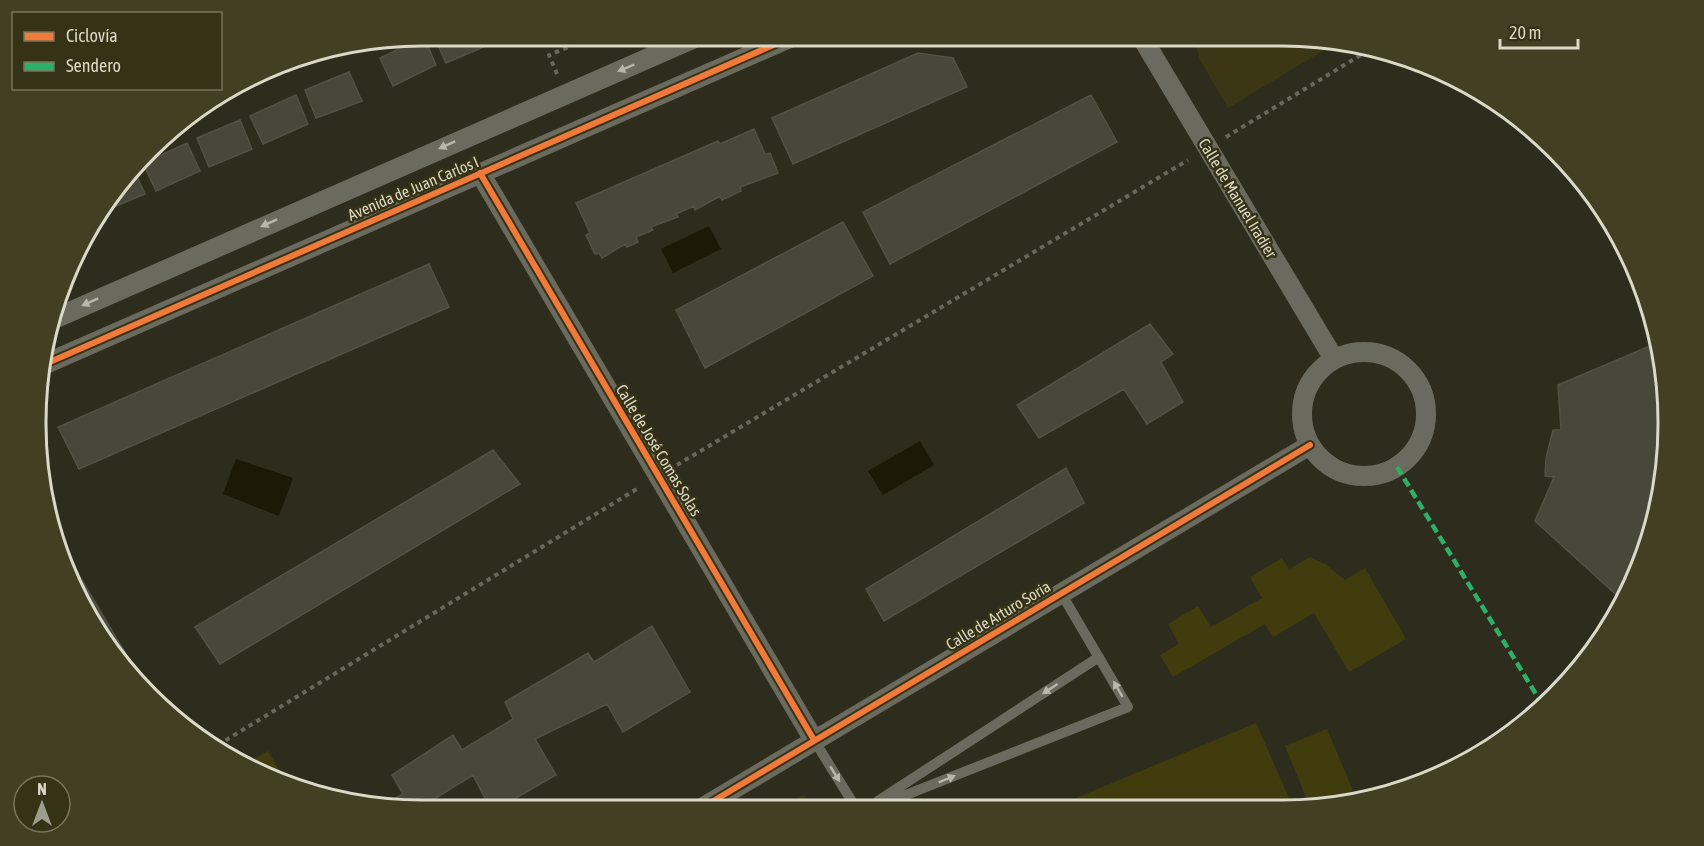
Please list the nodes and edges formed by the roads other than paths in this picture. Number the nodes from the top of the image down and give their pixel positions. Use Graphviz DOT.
graph roads {
  1 [pos="676,46"];
  2 [pos="771,46"];
  3 [pos="1147,46"];
  4 [pos="480,173"];
  5 [pos="62,315"];
  6 [pos="1334,359"];
  7 [pos="52,361"];
  8 [pos="1310,445"];
  9 [pos="1061,593"];
  10 [pos="1099,657"];
  11 [pos="814,740"];
  12 [pos="715,800"];
  13 [pos="851,800"];
  14 [pos="879,800"];
  15 [pos="893,800"];
  1 -- 5 [label="street, Avenida de Juan Carlos I, one-way"];
  2 -- 4 [label="street, Avenida de Juan Carlos I"];
  3 -- 6 [label="street, Calle de Manuel Iradier"];
  4 -- 7 [label="street, Avenida de Juan Carlos I"];
  4 -- 11 [label="street, Calle de José Comas Solas"];
  6 -- 8 [label="street"];
  6 -- 8 [label="street"];
  8 -- 9 [label="street, Calle de Arturo Soria"];
  9 -- 10 [label="lane"];
  9 -- 11 [label="street, Calle de Arturo Soria"];
  10 -- 14 [label="lane, one-way"];
  15 -- 10 [label="lane, one-way"];
  11 -- 12 [label="street, Calle de Arturo Soria"];
  11 -- 13 [label="lane, one-way"];
}
